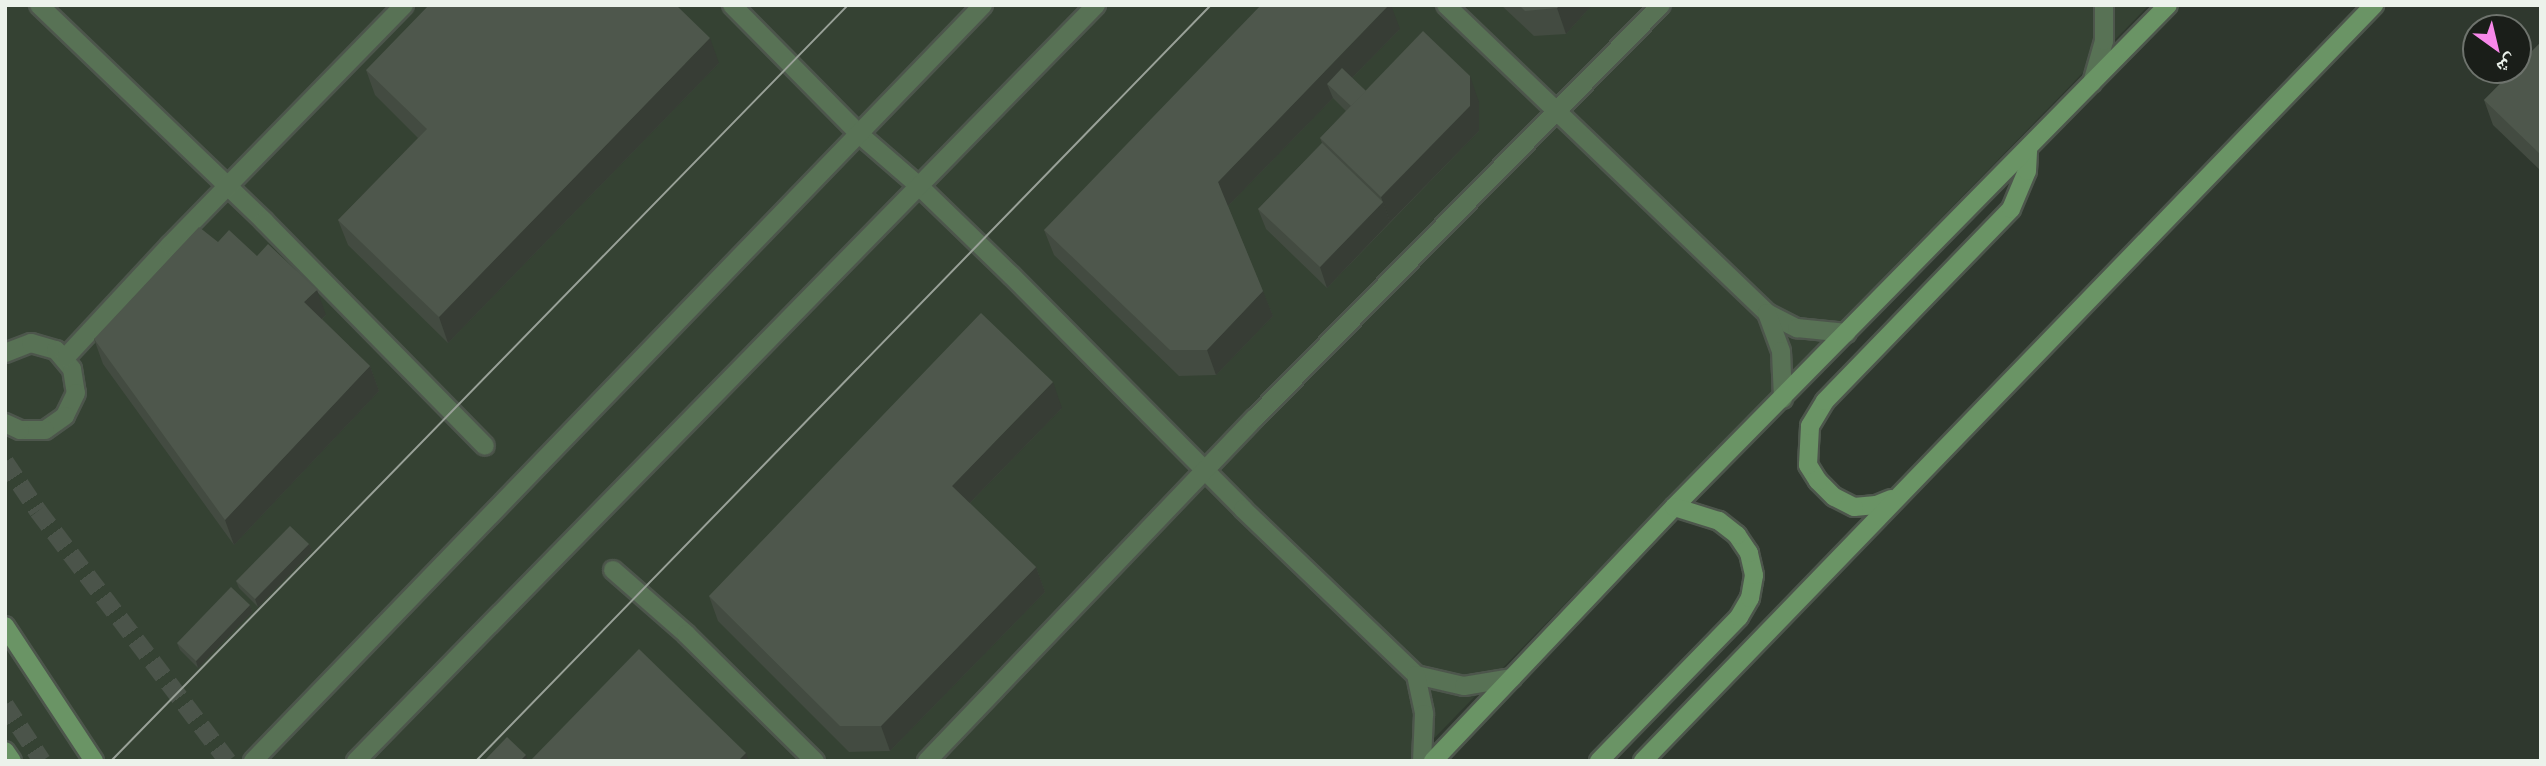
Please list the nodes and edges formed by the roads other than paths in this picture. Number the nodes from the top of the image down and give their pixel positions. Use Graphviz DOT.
graph roads {
  1 [pos="39,5"];
  2 [pos="404,5"];
  3 [pos="732,5"];
  4 [pos="983,5"];
  5 [pos="1096,5"];
  6 [pos="1446,5"];
  7 [pos="1661,5"];
  8 [pos="2104,5"];
  9 [pos="2168,5"];
  10 [pos="2374,5"];
  11 [pos="2092,83"];
  12 [pos="1558,113"];
  13 [pos="859,134"];
  14 [pos="2028,150"];
  15 [pos="228,186"];
  16 [pos="919,186"];
  17 [pos="1767,313"];
  18 [pos="1847,333"];
  19 [pos="5,352"];
  20 [pos="65,358"];
  21 [pos="1783,399"];
  22 [pos="5,423"];
  23 [pos="485,446"];
  24 [pos="1205,470"];
  25 [pos="1897,496"];
  26 [pos="1674,507"];
  27 [pos="613,570"];
  28 [pos="5,626"];
  29 [pos="1416,676"];
  30 [pos="1512,678"];
  31 [pos="5,751"];
  32 [pos="12,761"];
  33 [pos="94,761"];
  34 [pos="253,761"];
  35 [pos="356,761"];
  36 [pos="815,761"];
  37 [pos="927,761"];
  38 [pos="1422,761"];
  39 [pos="1433,761"];
  40 [pos="1599,761"];
  41 [pos="1643,761"];
  1 -- 15 [label="street"];
  2 -- 15 [label="street"];
  3 -- 13 [label="street"];
  4 -- 13 [label="street"];
  5 -- 16 [label="street"];
  6 -- 12 [label="street"];
  7 -- 12 [label="street"];
  8 -- 11 [label="street"];
  9 -- 11 [label="street"];
  10 -- 25 [label="street"];
  11 -- 14 [label="street"];
  12 -- 17 [label="street"];
  12 -- 24 [label="street"];
  13 -- 16 [label="street"];
  13 -- 34 [label="street"];
  14 -- 18 [label="street"];
  14 -- 25 [label="street"];
  15 -- 20 [label="street"];
  15 -- 23 [label="street"];
  16 -- 24 [label="street"];
  16 -- 35 [label="street"];
  17 -- 18 [label="street"];
  17 -- 21 [label="street"];
  18 -- 21 [label="street"];
  19 -- 20 [label="street"];
  20 -- 22 [label="street"];
  21 -- 26 [label="street"];
  24 -- 29 [label="street"];
  24 -- 37 [label="street"];
  25 -- 41 [label="street"];
  26 -- 30 [label="street"];
  26 -- 40 [label="street"];
  27 -- 36 [label="street"];
  28 -- 33 [label="street"];
  29 -- 30 [label="street"];
  29 -- 38 [label="street"];
  30 -- 39 [label="street"];
  31 -- 32 [label="street"];
}
